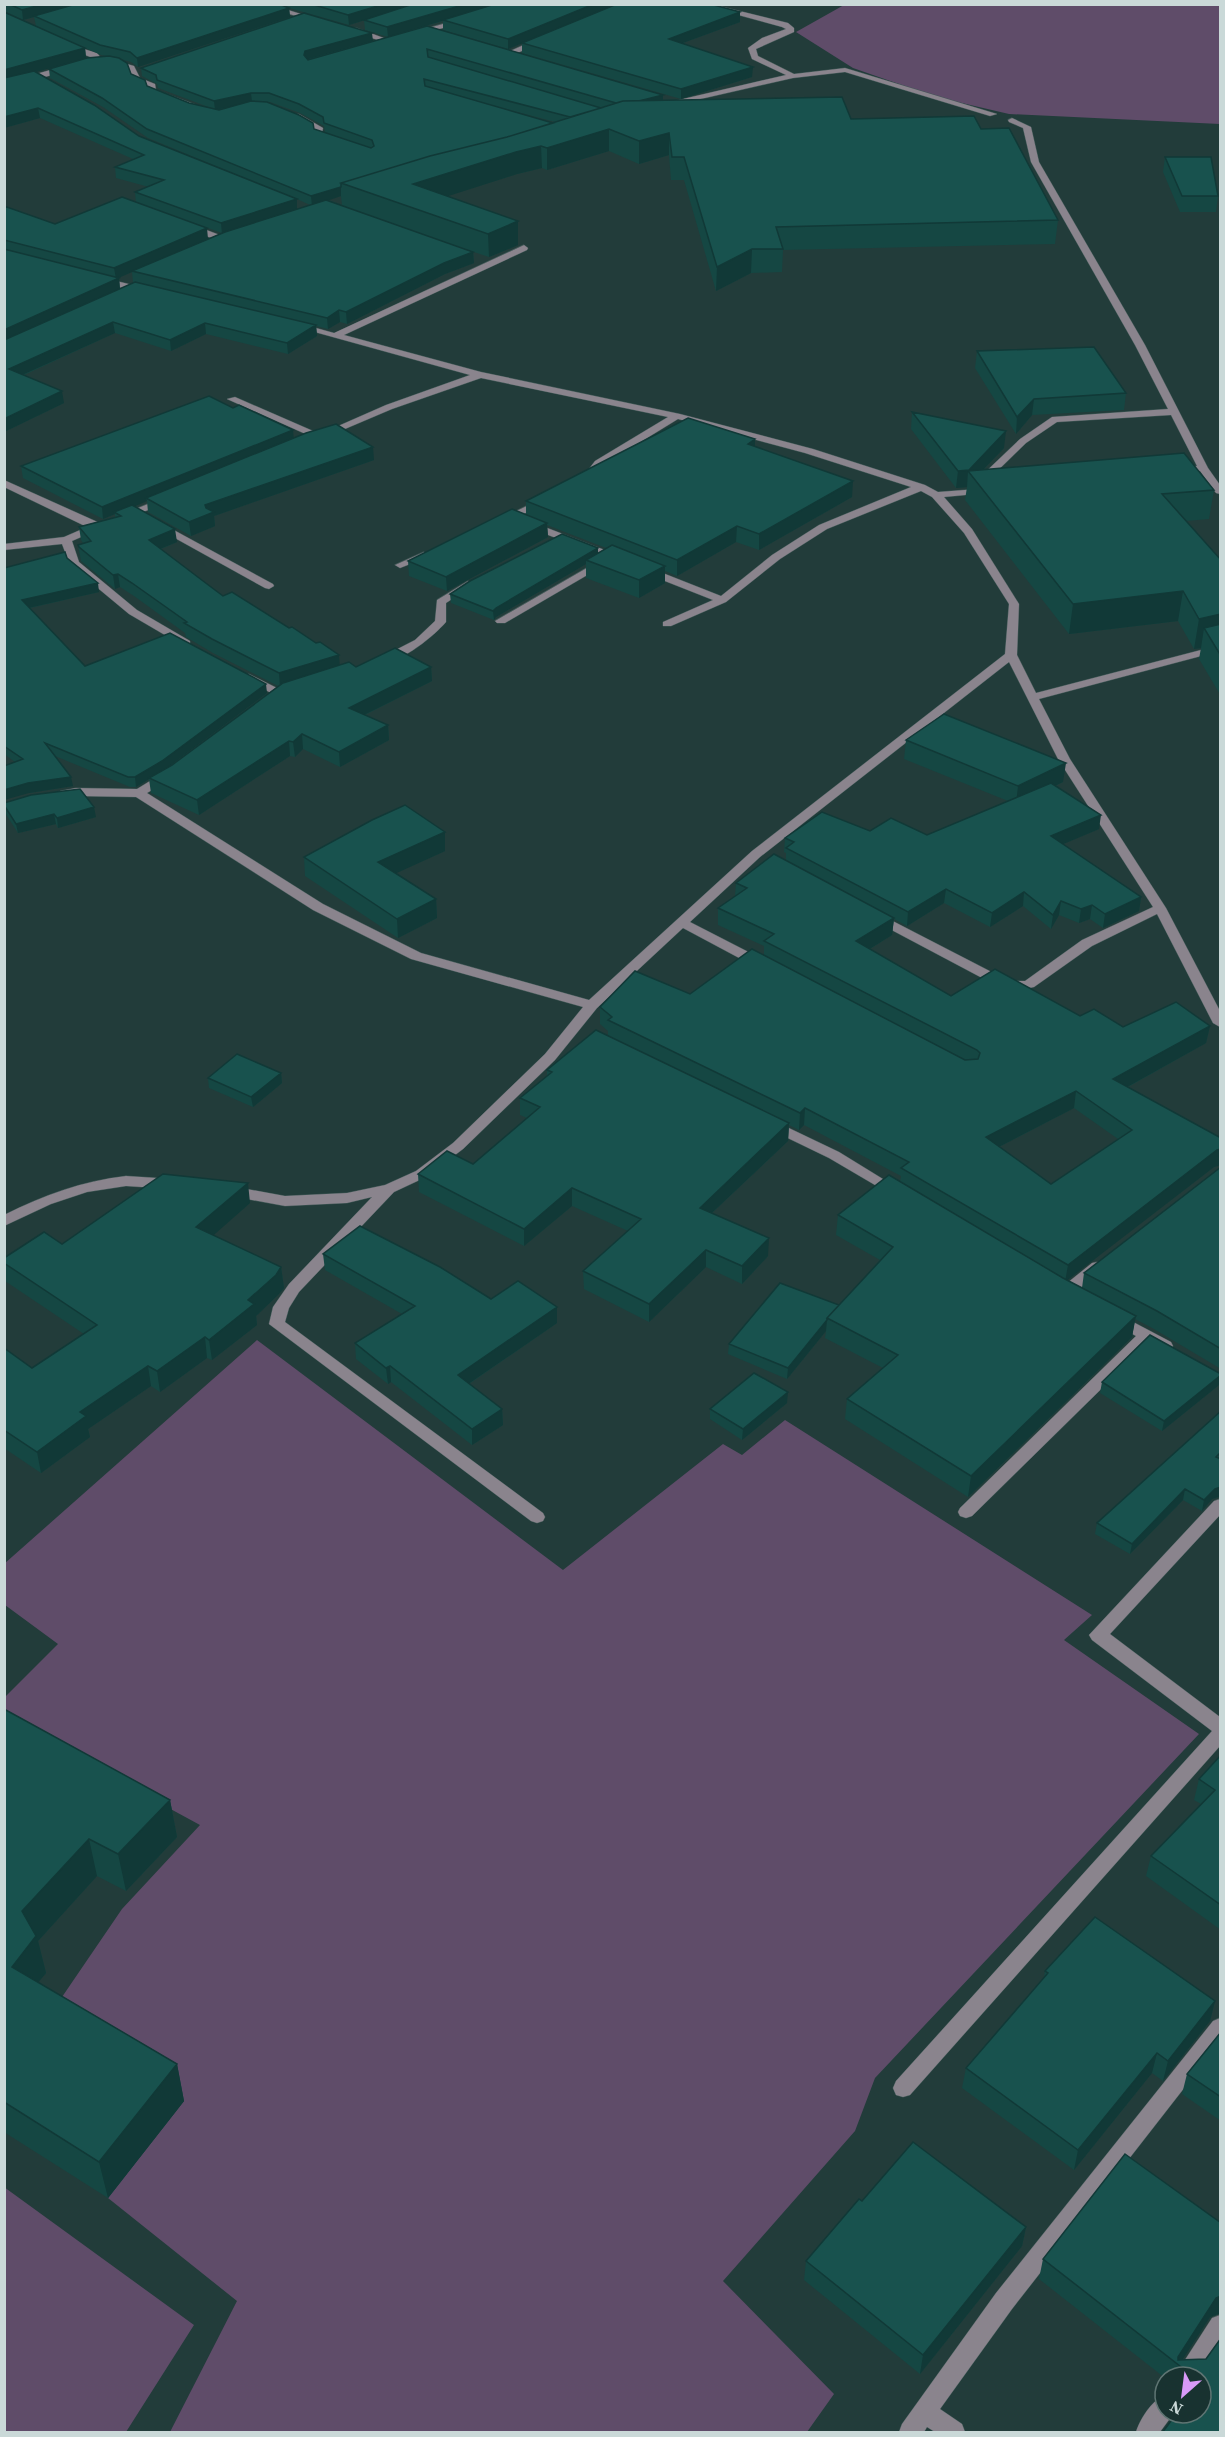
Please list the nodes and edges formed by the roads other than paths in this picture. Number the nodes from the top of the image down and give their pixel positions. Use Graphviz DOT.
graph roads {
  1 [pos="259,4"];
  2 [pos="701,4"];
  3 [pos="305,17"];
  4 [pos="468,19"];
  5 [pos="294,21"];
  6 [pos="328,23"];
  7 [pos="340,26"];
  8 [pos="362,26"];
  9 [pos="351,29"];
  10 [pos="427,30"];
  11 [pos="406,35"];
  12 [pos="448,36"];
  13 [pos="396,38"];
  14 [pos="55,40"];
  15 [pos="385,40"];
  16 [pos="543,40"];
  17 [pos="375,44"];
  18 [pos="499,50"];
  19 [pos="510,53"];
  20 [pos="521,56"];
  21 [pos="98,59"];
  22 [pos="148,69"];
  23 [pos="137,73"];
  24 [pos="38,76"];
  25 [pos="793,76"];
  26 [pos="48,82"];
  27 [pos="4,85"];
  28 [pos="667,103"];
  29 [pos="214,114"];
  30 [pos="287,114"];
  31 [pos="993,114"];
  32 [pos="1012,120"];
  33 [pos="343,144"];
  34 [pos="180,224"];
  35 [pos="231,236"];
  36 [pos="222,239"];
  37 [pos="212,244"];
  38 [pos="524,248"];
  39 [pos="478,259"];
  40 [pos="489,263"];
  41 [pos="95,278"];
  42 [pos="128,280"];
  43 [pos="117,284"];
  44 [pos="136,288"];
  45 [pos="159,294"];
  46 [pos="116,298"];
  47 [pos="282,322"];
  48 [pos="335,336"];
  49 [pos="480,375"];
  50 [pos="232,399"];
  51 [pos="1174,412"];
  52 [pos="677,416"];
  53 [pos="1203,468"];
  54 [pos="1168,472"];
  55 [pos="4,483"];
  56 [pos="575,485"];
  57 [pos="921,487"];
  58 [pos="994,489"];
  59 [pos="1221,490"];
  60 [pos="970,492"];
  61 [pos="178,495"];
  62 [pos="936,495"];
  63 [pos="554,496"];
  64 [pos="135,512"];
  65 [pos="512,517"];
  66 [pos="492,526"];
  67 [pos="96,527"];
  68 [pos="66,540"];
  69 [pos="4,547"];
  70 [pos="431,552"];
  71 [pos="611,556"];
  72 [pos="400,565"];
  73 [pos="476,580"];
  74 [pos="269,586"];
  75 [pos="722,600"];
  76 [pos="501,621"];
  77 [pos="667,624"];
  78 [pos="1221,648"];
  79 [pos="199,651"];
  80 [pos="1011,655"];
  81 [pos="376,663"];
  82 [pos="238,672"];
  83 [pos="1033,697"];
  84 [pos="261,707"];
  85 [pos="178,768"];
  86 [pos="139,793"];
  87 [pos="53,796"];
  88 [pos="1160,908"];
  89 [pos="860,909"];
  90 [pos="681,922"];
  91 [pos="774,970"];
  92 [pos="592,1005"];
  93 [pos="1221,1023"];
  94 [pos="761,1120"];
  95 [pos="185,1185"];
  96 [pos="389,1189"];
  97 [pos="219,1190"];
  98 [pos="915,1203"];
  99 [pos="4,1221"];
  100 [pos="1111,1257"];
  101 [pos="1066,1292"];
  102 [pos="1106,1313"];
  103 [pos="1147,1335"];
  104 [pos="1174,1351"];
  105 [pos="1221,1505"];
  106 [pos="966,1512"];
  107 [pos="537,1516"];
  108 [pos="1221,1727"];
  109 [pos="1221,1734"];
  110 [pos="1221,2027"];
  111 [pos="903,2088"];
  112 [pos="1221,2326"];
  113 [pos="1193,2365"];
  114 [pos="925,2412"];
  115 [pos="909,2433"];
  116 [pos="954,2433"];
  1 -- 3 [label="street"];
  2 -- 25 [label="street"];
  3 -- 5 [label="street"];
  3 -- 6 [label="street"];
  4 -- 10 [label="street"];
  7 -- 9 [label="street"];
  8 -- 9 [label="street"];
  9 -- 15 [label="street"];
  10 -- 11 [label="street"];
  10 -- 12 [label="street"];
  13 -- 15 [label="street"];
  14 -- 21 [label="street"];
  15 -- 17 [label="street"];
  16 -- 19 [label="street"];
  18 -- 19 [label="street"];
  19 -- 20 [label="street"];
  21 -- 23 [label="street"];
  21 -- 24 [label="street"];
  22 -- 23 [label="street"];
  23 -- 29 [label="street"];
  24 -- 26 [label="street"];
  24 -- 27 [label="street"];
  25 -- 28 [label="street"];
  25 -- 31 [label="street"];
  30 -- 33 [label="street"];
  32 -- 51 [label="street"];
  34 -- 36 [label="street"];
  35 -- 36 [label="street"];
  36 -- 37 [label="street"];
  38 -- 40 [label="street"];
  39 -- 40 [label="street"];
  40 -- 48 [label="street"];
  41 -- 43 [label="street"];
  42 -- 43 [label="street"];
  43 -- 44 [label="street"];
  44 -- 45 [label="street"];
  44 -- 46 [label="street"];
  47 -- 48 [label="street"];
  48 -- 49 [label="street"];
  49 -- 50 [label="street"];
  49 -- 52 [label="street"];
  51 -- 53 [label="street"];
  51 -- 60 [label="street"];
  52 -- 56 [label="street"];
  52 -- 57 [label="street"];
  53 -- 54 [label="street"];
  53 -- 59 [label="street"];
  55 -- 67 [label="street"];
  57 -- 62 [label="street"];
  57 -- 75 [label="street"];
  58 -- 60 [label="street"];
  60 -- 62 [label="street"];
  61 -- 64 [label="street"];
  62 -- 80 [label="street"];
  63 -- 65 [label="street"];
  64 -- 67 [label="street"];
  64 -- 74 [label="street"];
  65 -- 66 [label="street"];
  65 -- 71 [label="street"];
  67 -- 68 [label="street"];
  68 -- 69 [label="street"];
  68 -- 79 [label="street"];
  70 -- 72 [label="street"];
  71 -- 75 [label="street"];
  71 -- 76 [label="street"];
  73 -- 81 [label="street"];
  75 -- 77 [label="street"];
  78 -- 83 [label="street"];
  80 -- 83 [label="street"];
  80 -- 90 [label="street"];
  82 -- 84 [label="street"];
  83 -- 88 [label="street"];
  85 -- 86 [label="street"];
  86 -- 87 [label="street"];
  86 -- 92 [label="street"];
  88 -- 89 [label="street"];
  88 -- 93 [label="street"];
  90 -- 91 [label="street"];
  90 -- 92 [label="street"];
  92 -- 96 [label="street"];
  94 -- 98 [label="street"];
  95 -- 99 [label="street"];
  96 -- 97 [label="street"];
  96 -- 107 [label="street"];
  100 -- 101 [label="street"];
  102 -- 103 [label="street"];
  103 -- 104 [label="street"];
  103 -- 106 [label="street"];
  105 -- 108 [label="street"];
  109 -- 111 [label="street"];
  110 -- 114 [label="street"];
  112 -- 113 [label="street"];
  114 -- 115 [label="street"];
  114 -- 116 [label="street"];
}
